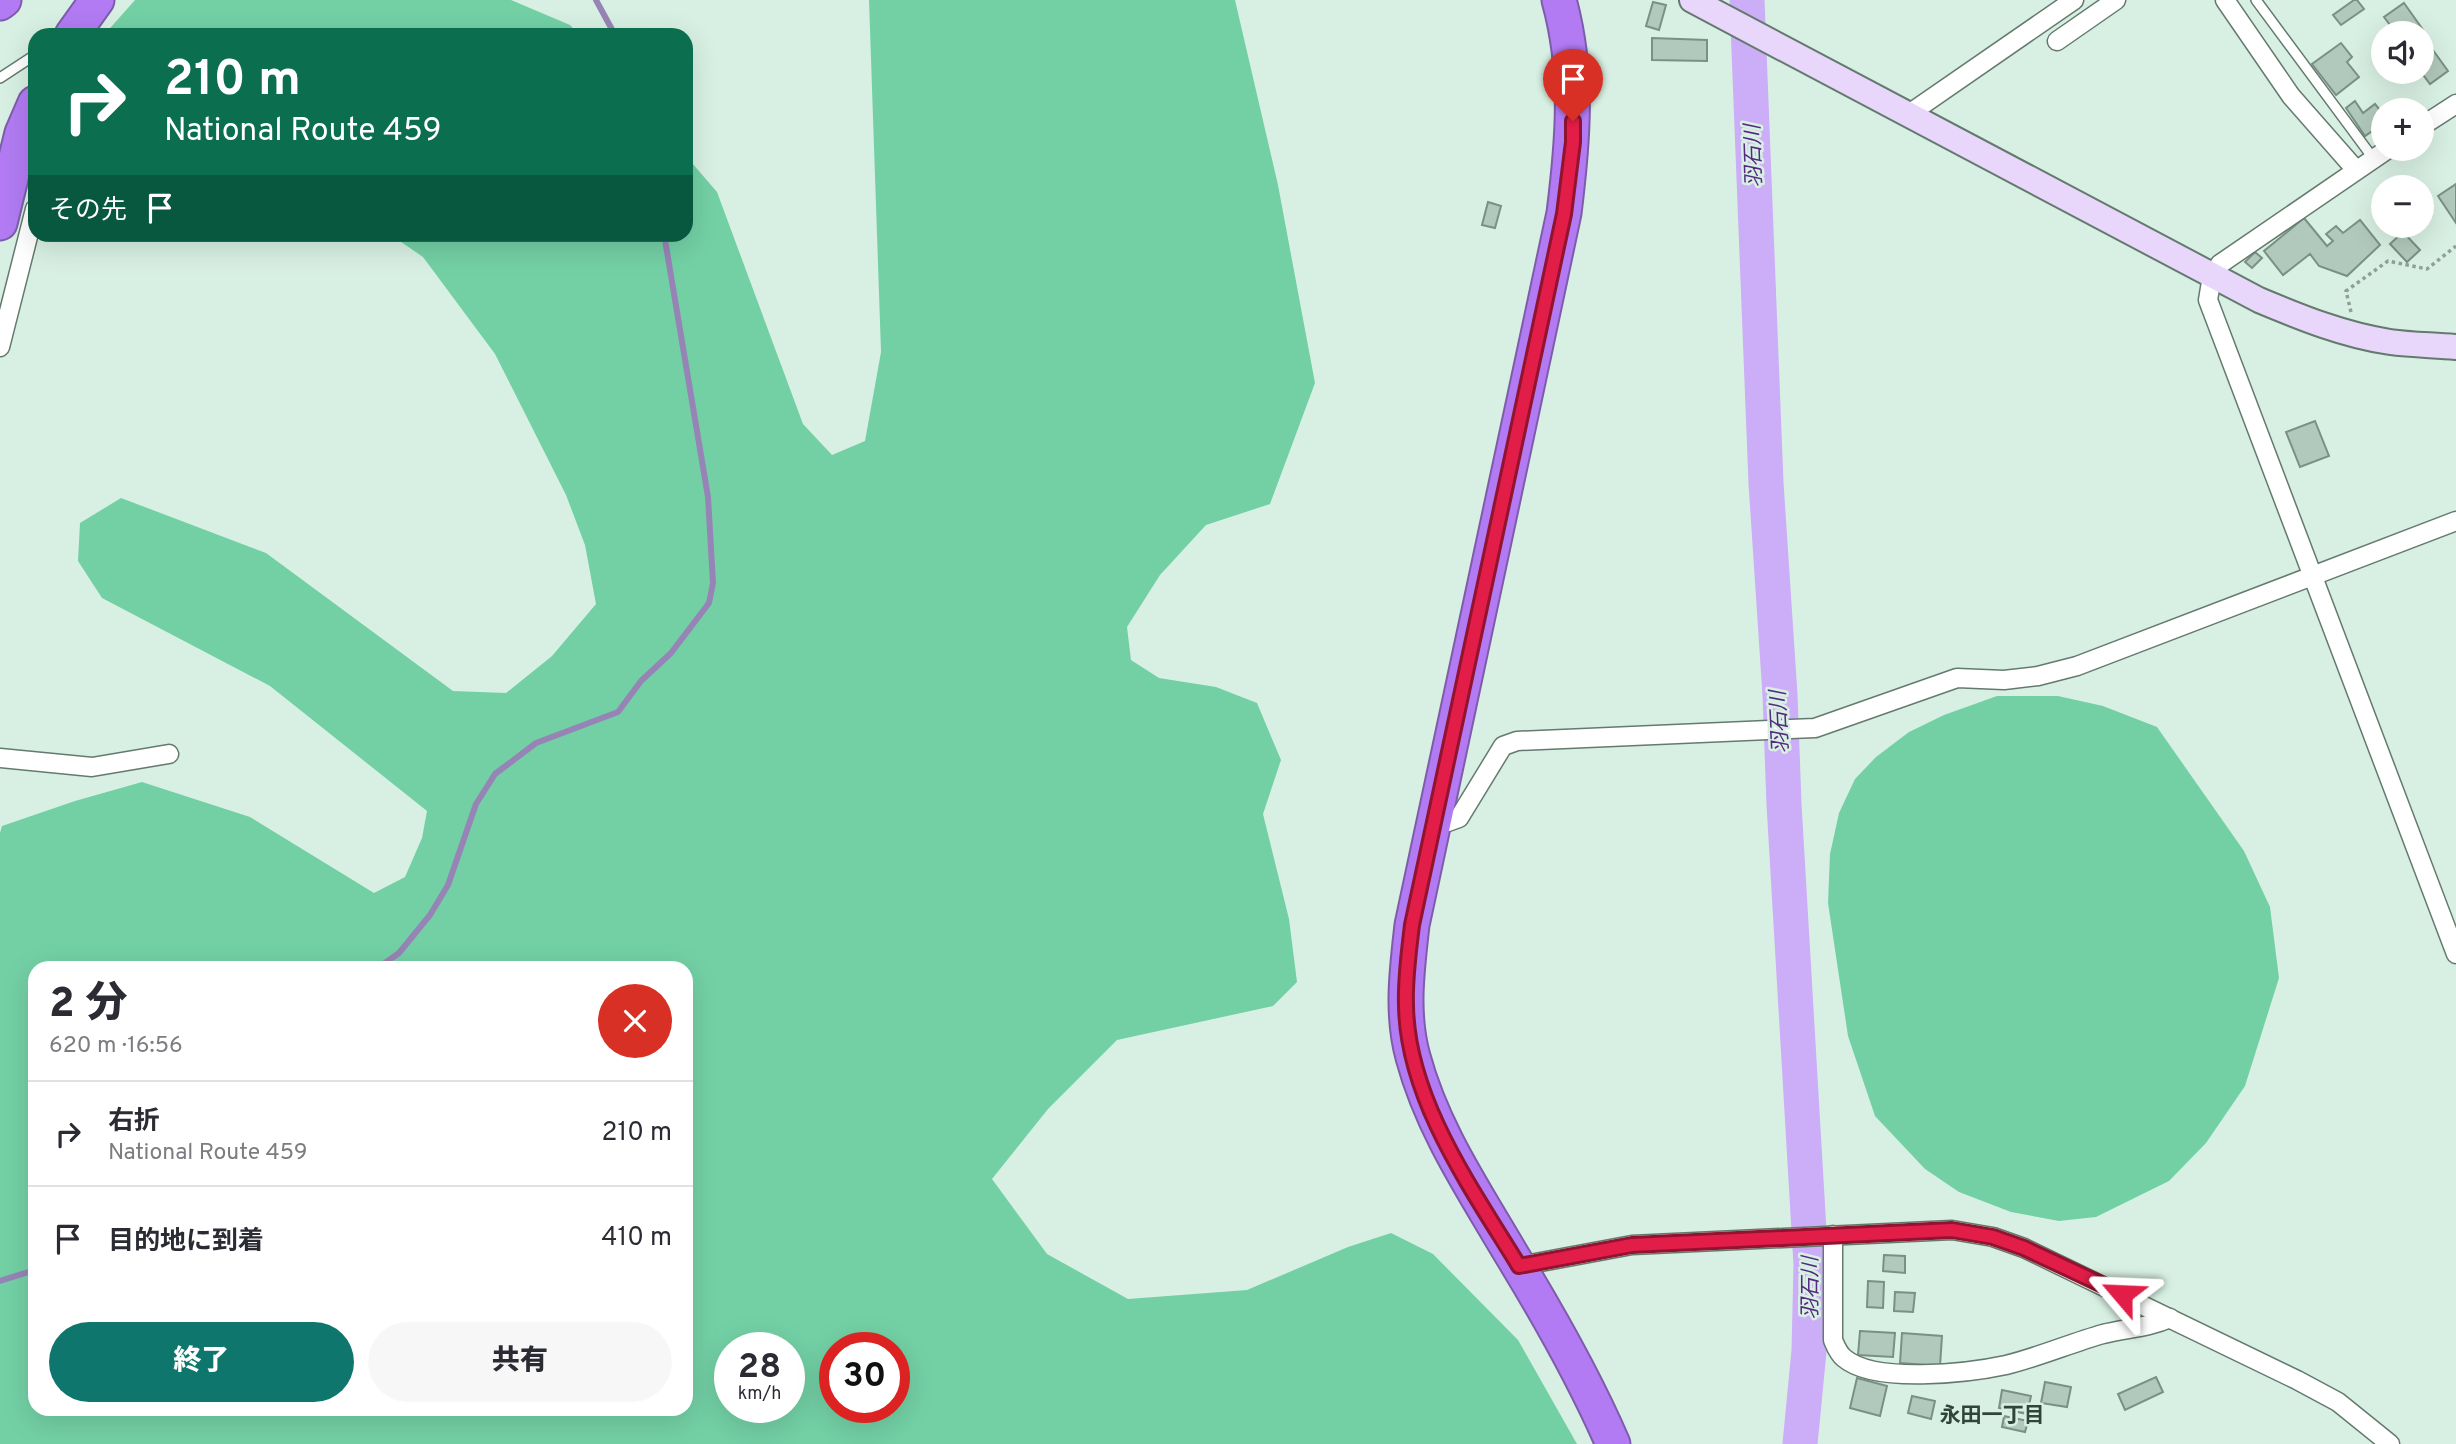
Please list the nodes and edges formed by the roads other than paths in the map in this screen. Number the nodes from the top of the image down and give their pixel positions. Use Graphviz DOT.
graph roads {
  1 [pos="97,0"];
  2 [pos="1559,0"];
  3 [pos="1692,0"];
  4 [pos="2074,0"];
  5 [pos="2225,0"];
  6 [pos="2256,0"];
  7 [pos="2108,2"];
  8 [pos="75,28"];
  9 [pos="2057,41"];
  10 [pos="28,60"];
  11 [pos="0,78"];
  12 [pos="2456,104"];
  13 [pos="1909,114"];
  14 [pos="2434,118"];
  15 [pos="28,121"];
  16 [pos="2371,141"];
  17 [pos="2371,160"];
  18 [pos="2356,170"];
  19 [pos="0,223"];
  20 [pos="28,237"];
  21 [pos="2212,276"];
  22 [pos="2456,346"];
  23 [pos="0,347"];
  24 [pos="2456,521"];
  25 [pos="2313,575"];
  26 [pos="169,754"];
  27 [pos="0,758"];
  28 [pos="1434,822"];
  29 [pos="2456,954"];
  30 [pos="1829,1235"];
  31 [pos="1519,1266"];
  32 [pos="2170,1318"];
  33 [pos="1613,1444"];
  34 [pos="2390,1444"];
  1 -- 8 [label="highway"];
  2 -- 28 [label="highway"];
  3 -- 13 [label="street"];
  4 -- 13 [label="street"];
  5 -- 18 [label="street"];
  6 -- 16 [label="lane"];
  7 -- 9 [label="street"];
  10 -- 11 [label="lane"];
  12 -- 14 [label="street"];
  13 -- 21 [label="street"];
  15 -- 19 [label="highway"];
  17 -- 18 [label="street"];
  18 -- 21 [label="street"];
  20 -- 23 [label="street"];
  21 -- 22 [label="street"];
  21 -- 25 [label="street"];
  24 -- 25 [label="street"];
  25 -- 28 [label="street"];
  25 -- 29 [label="street"];
  26 -- 27 [label="street"];
  28 -- 31 [label="highway"];
  30 -- 31 [label="street"];
  30 -- 32 [label="street"];
  30 -- 32 [label="street"];
  31 -- 33 [label="highway"];
  32 -- 34 [label="street"];
}
